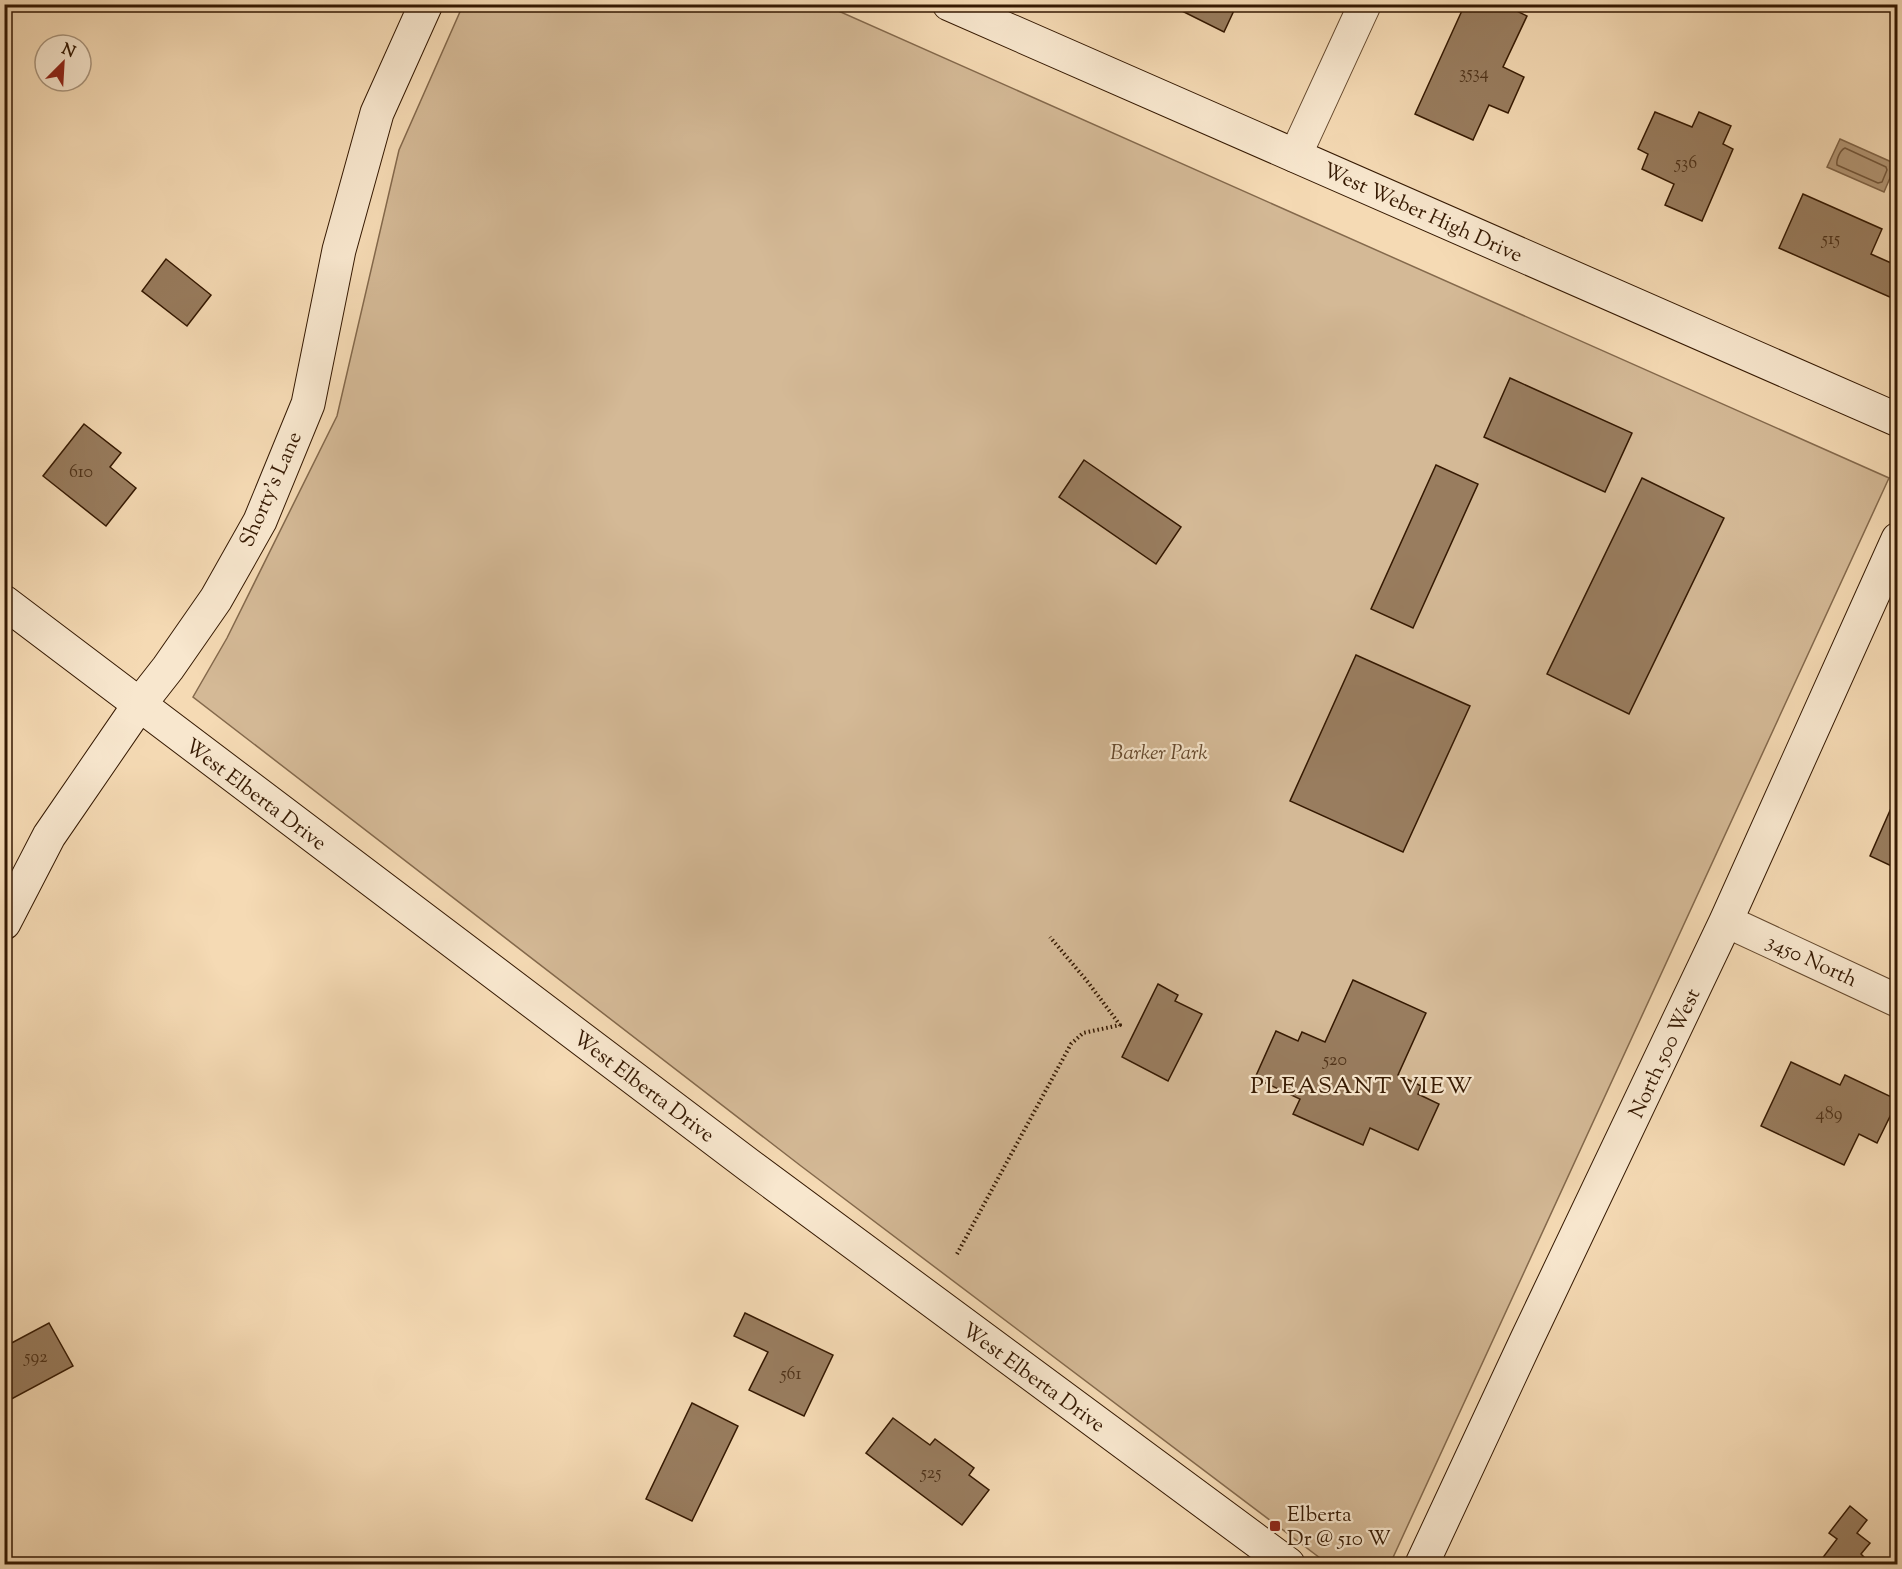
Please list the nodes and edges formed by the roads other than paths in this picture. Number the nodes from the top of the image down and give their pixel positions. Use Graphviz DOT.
graph roads {
  1 [pos="426,4"];
  2 [pos="949,4"];
  3 [pos="1365,4"];
  4 [pos="1295,156"];
  5 [pos="1898,420"];
  6 [pos="1898,538"];
  7 [pos="4,602"];
  8 [pos="139,705"];
  9 [pos="1726,921"];
  10 [pos="4,923"];
  11 [pos="1898,1000"];
  12 [pos="1288,1564"];
  13 [pos="1422,1564"];
  1 -- 8 [label="street, Shorty's Lane"];
  2 -- 4 [label="street, West Weber High Drive"];
  3 -- 4 [label="street"];
  4 -- 5 [label="street, West Weber High Drive"];
  6 -- 9 [label="street, North 500 West"];
  7 -- 8 [label="street, West Elberta Drive"];
  8 -- 10 [label="street, Shorty's Lane"];
  8 -- 12 [label="street, West Elberta Drive"];
  9 -- 11 [label="street, 3450 North"];
  9 -- 13 [label="street, North 500 West"];
}
